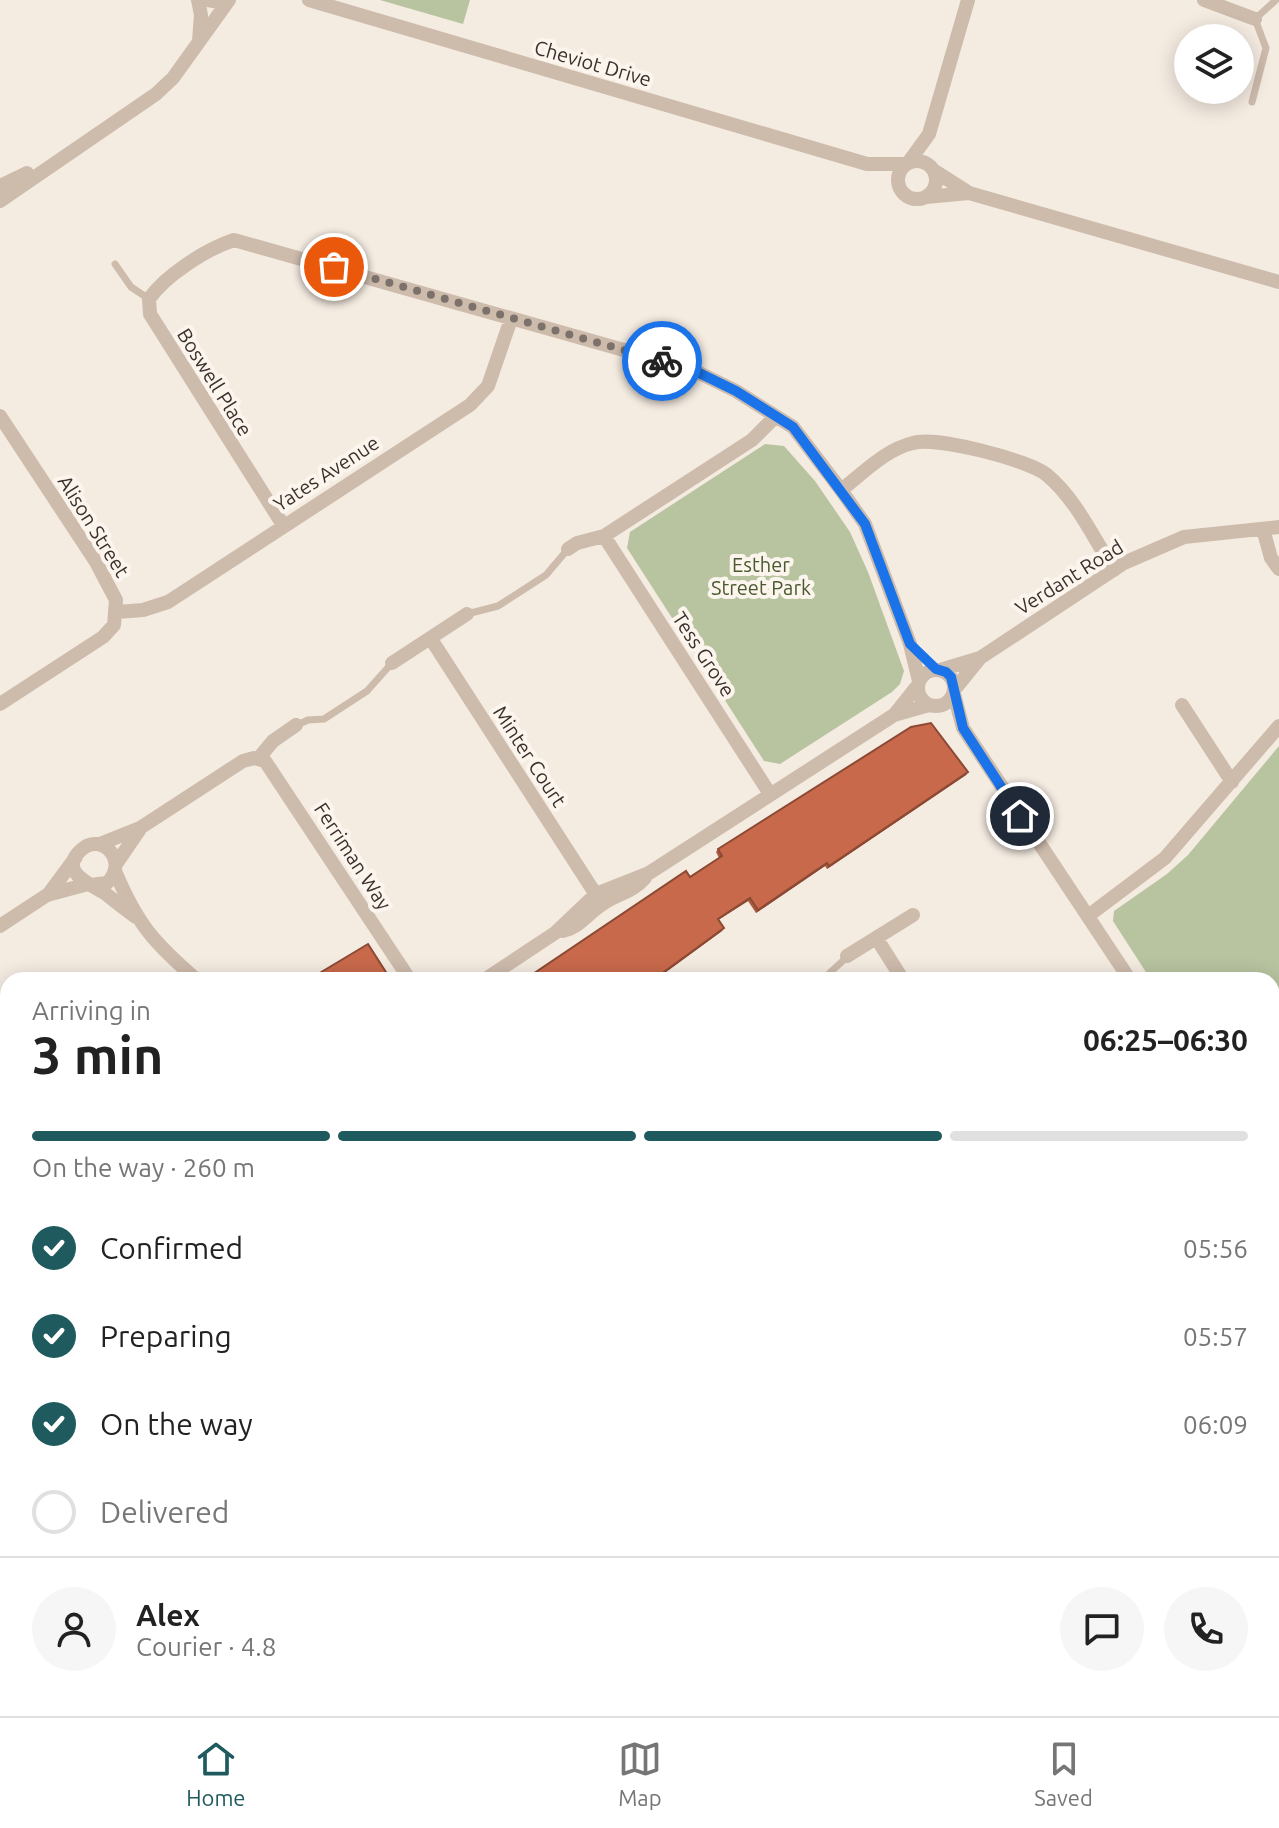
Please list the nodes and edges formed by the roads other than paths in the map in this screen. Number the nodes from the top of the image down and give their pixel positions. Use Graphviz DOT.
graph roads {
  1 [pos="198,0"];
  2 [pos="208,0"];
  3 [pos="228,0"];
  4 [pos="309,0"];
  5 [pos="968,0"];
  6 [pos="1204,0"];
  7 [pos="1276,0"];
  8 [pos="1255,19"];
  9 [pos="198,45"];
  10 [pos="1254,94"];
  11 [pos="929,134"];
  12 [pos="57,160"];
  13 [pos="867,164"];
  14 [pos="907,164"];
  15 [pos="933,170"];
  16 [pos="0,186"];
  17 [pos="902,193"];
  18 [pos="969,193"];
  19 [pos="926,197"];
  20 [pos="0,201"];
  21 [pos="115,264"];
  22 [pos="1279,282"];
  23 [pos="149,299"];
  24 [pos="511,319"];
  25 [pos="0,416"];
  26 [pos="775,417"];
  27 [pos="841,490"];
  28 [pos="283,525"];
  29 [pos="1279,527"];
  30 [pos="1263,529"];
  31 [pos="604,536"];
  32 [pos="568,549"];
  33 [pos="1279,569"];
  34 [pos="1114,570"];
  35 [pos="117,612"];
  36 [pos="467,614"];
  37 [pos="431,639"];
  38 [pos="910,644"];
  39 [pos="980,658"];
  40 [pos="392,663"];
  41 [pos="938,670"];
  42 [pos="918,683"];
  43 [pos="954,692"];
  44 [pos="0,704"];
  45 [pos="1182,705"];
  46 [pos="931,706"];
  47 [pos="894,715"];
  48 [pos="296,725"];
  49 [pos="1279,726"];
  50 [pos="963,728"];
  51 [pos="258,759"];
  52 [pos="1232,782"];
  53 [pos="770,794"];
  54 [pos="140,828"];
  55 [pos="100,844"];
  56 [pos="76,857"];
  57 [pos="116,868"];
  58 [pos="89,885"];
  59 [pos="47,895"];
  60 [pos="599,899"];
  61 [pos="913,915"];
  62 [pos="1088,916"];
  63 [pos="136,917"];
  64 [pos="0,926"];
  65 [pos="877,939"];
  66 [pos="847,956"];
  67 [pos="188,972"];
  68 [pos="405,972"];
  69 [pos="496,972"];
  70 [pos="830,972"];
  71 [pos="898,972"];
  72 [pos="1125,972"];
  1 -- 9 [label="street"];
  2 -- 3 [label="street"];
  3 -- 9 [label="street"];
  4 -- 13 [label="street, Cheviot Drive"];
  5 -- 11 [label="street"];
  6 -- 8 [label="street"];
  7 -- 8 [label="lane"];
  8 -- 10 [label="lane"];
  9 -- 12 [label="street"];
  11 -- 14 [label="street"];
  11 -- 15 [label="street"];
  12 -- 16 [label="street"];
  12 -- 20 [label="street"];
  13 -- 14 [label="street, Cheviot Drive"];
  13 -- 17 [label="street, Cheviot Drive"];
  14 -- 15 [label="street"];
  14 -- 17 [label="street"];
  15 -- 18 [label="street"];
  15 -- 19 [label="street"];
  17 -- 19 [label="street"];
  18 -- 19 [label="street"];
  18 -- 22 [label="street"];
  21 -- 23 [label="lane, Boswell Place"];
  23 -- 24 [label="street"];
  23 -- 28 [label="street, Boswell Place"];
  24 -- 26 [label="street"];
  24 -- 28 [label="street, Yates Avenue"];
  25 -- 35 [label="street, Alison Street"];
  26 -- 27 [label="street"];
  26 -- 31 [label="street"];
  27 -- 34 [label="street"];
  27 -- 38 [label="street"];
  28 -- 35 [label="street, Yates Avenue"];
  29 -- 30 [label="street, Verdant Road"];
  30 -- 33 [label="street"];
  30 -- 34 [label="street, Verdant Road"];
  31 -- 32 [label="street"];
  31 -- 53 [label="street, Tess Grove"];
  32 -- 36 [label="lane"];
  34 -- 39 [label="street, Verdant Road"];
  35 -- 44 [label="street"];
  36 -- 37 [label="street"];
  37 -- 40 [label="street"];
  37 -- 60 [label="street, Minter Court"];
  38 -- 41 [label="street"];
  38 -- 42 [label="street"];
  39 -- 41 [label="street, Verdant Road"];
  39 -- 43 [label="street, Verdant Road"];
  40 -- 48 [label="lane"];
  41 -- 42 [label="street"];
  41 -- 43 [label="street"];
  42 -- 46 [label="street"];
  42 -- 47 [label="street"];
  43 -- 46 [label="street"];
  43 -- 50 [label="street"];
  45 -- 52 [label="street"];
  46 -- 47 [label="street"];
  46 -- 50 [label="street"];
  47 -- 53 [label="street"];
  48 -- 51 [label="street"];
  49 -- 52 [label="street"];
  50 -- 62 [label="street"];
  51 -- 54 [label="street"];
  51 -- 68 [label="street, Ferriman Way"];
  52 -- 62 [label="street"];
  53 -- 60 [label="street"];
  54 -- 55 [label="street"];
  54 -- 57 [label="street"];
  55 -- 56 [label="street"];
  55 -- 57 [label="street"];
  56 -- 58 [label="street"];
  56 -- 59 [label="street"];
  57 -- 58 [label="street"];
  57 -- 63 [label="street"];
  58 -- 59 [label="street"];
  58 -- 63 [label="street"];
  59 -- 64 [label="street"];
  60 -- 69 [label="street"];
  61 -- 65 [label="street"];
  62 -- 72 [label="street"];
  63 -- 67 [label="street"];
  65 -- 66 [label="street"];
  65 -- 71 [label="street"];
  66 -- 70 [label="lane"];
}
